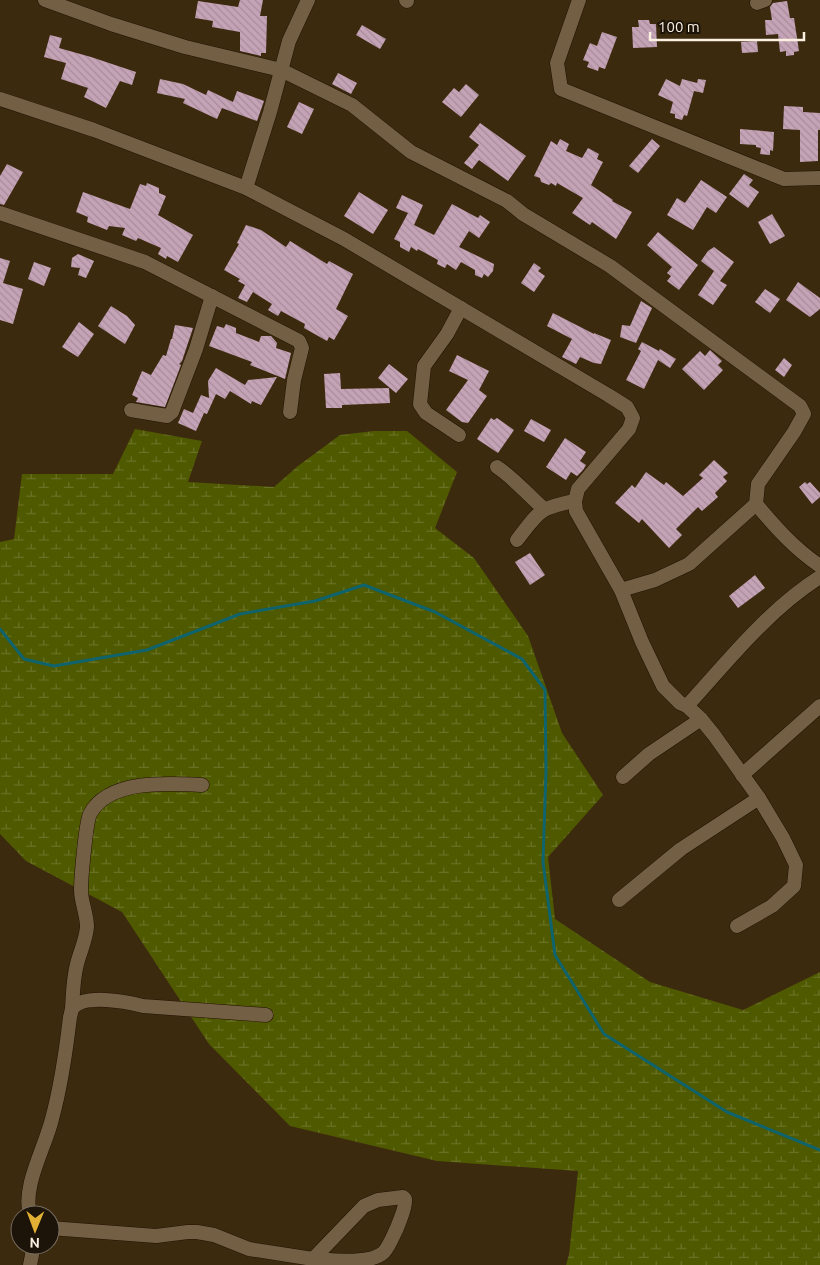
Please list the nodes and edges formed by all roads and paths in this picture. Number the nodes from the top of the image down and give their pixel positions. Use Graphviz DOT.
graph roads {
  1 [pos="45,0"];
  2 [pos="308,0"];
  3 [pos="579,0"];
  4 [pos="281,70"];
  5 [pos="0,99"];
  6 [pos="820,178"];
  7 [pos="246,188"];
  8 [pos="0,213"];
  9 [pos="212,296"];
  10 [pos="461,308"];
  11 [pos="131,410"];
  12 [pos="290,412"];
  13 [pos="459,435"];
  14 [pos="497,468"];
  15 [pos="575,501"];
  16 [pos="756,504"];
  17 [pos="544,509"];
  18 [pos="518,540"];
  19 [pos="820,566"];
  20 [pos="820,577"];
  21 [pos="621,590"];
  22 [pos="687,706"];
  23 [pos="820,706"];
  24 [pos="701,719"];
  25 [pos="742,775"];
  26 [pos="623,777"];
  27 [pos="202,785"];
  28 [pos="759,798"];
  29 [pos="619,900"];
  30 [pos="737,926"];
  31 [pos="72,1009"];
  32 [pos="266,1014"];
  33 [pos="28,1205"];
  34 [pos="60,1229"];
  35 [pos="314,1262"];
  1 -- 4 [label="street"];
  2 -- 4 [label="street"];
  3 -- 6 [label="street"];
  4 -- 7 [label="street"];
  4 -- 16 [label="street"];
  5 -- 7 [label="street"];
  7 -- 10 [label="street"];
  8 -- 9 [label="street"];
  9 -- 11 [label="street"];
  9 -- 12 [label="street"];
  10 -- 13 [label="street"];
  10 -- 15 [label="street"];
  14 -- 17 [label="street"];
  15 -- 17 [label="street"];
  15 -- 21 [label="street"];
  16 -- 19 [label="street"];
  16 -- 21 [label="street"];
  17 -- 18 [label="street"];
  20 -- 22 [label="street"];
  21 -- 22 [label="street"];
  22 -- 24 [label="street"];
  23 -- 25 [label="street"];
  24 -- 25 [label="street"];
  24 -- 26 [label="street"];
  25 -- 28 [label="street"];
  27 -- 31 [label="street"];
  28 -- 29 [label="street"];
  28 -- 30 [label="street"];
  31 -- 32 [label="street"];
  31 -- 33 [label="street"];
  34 -- 35 [label="street"];
  35 -- 35 [label="street"];
}
